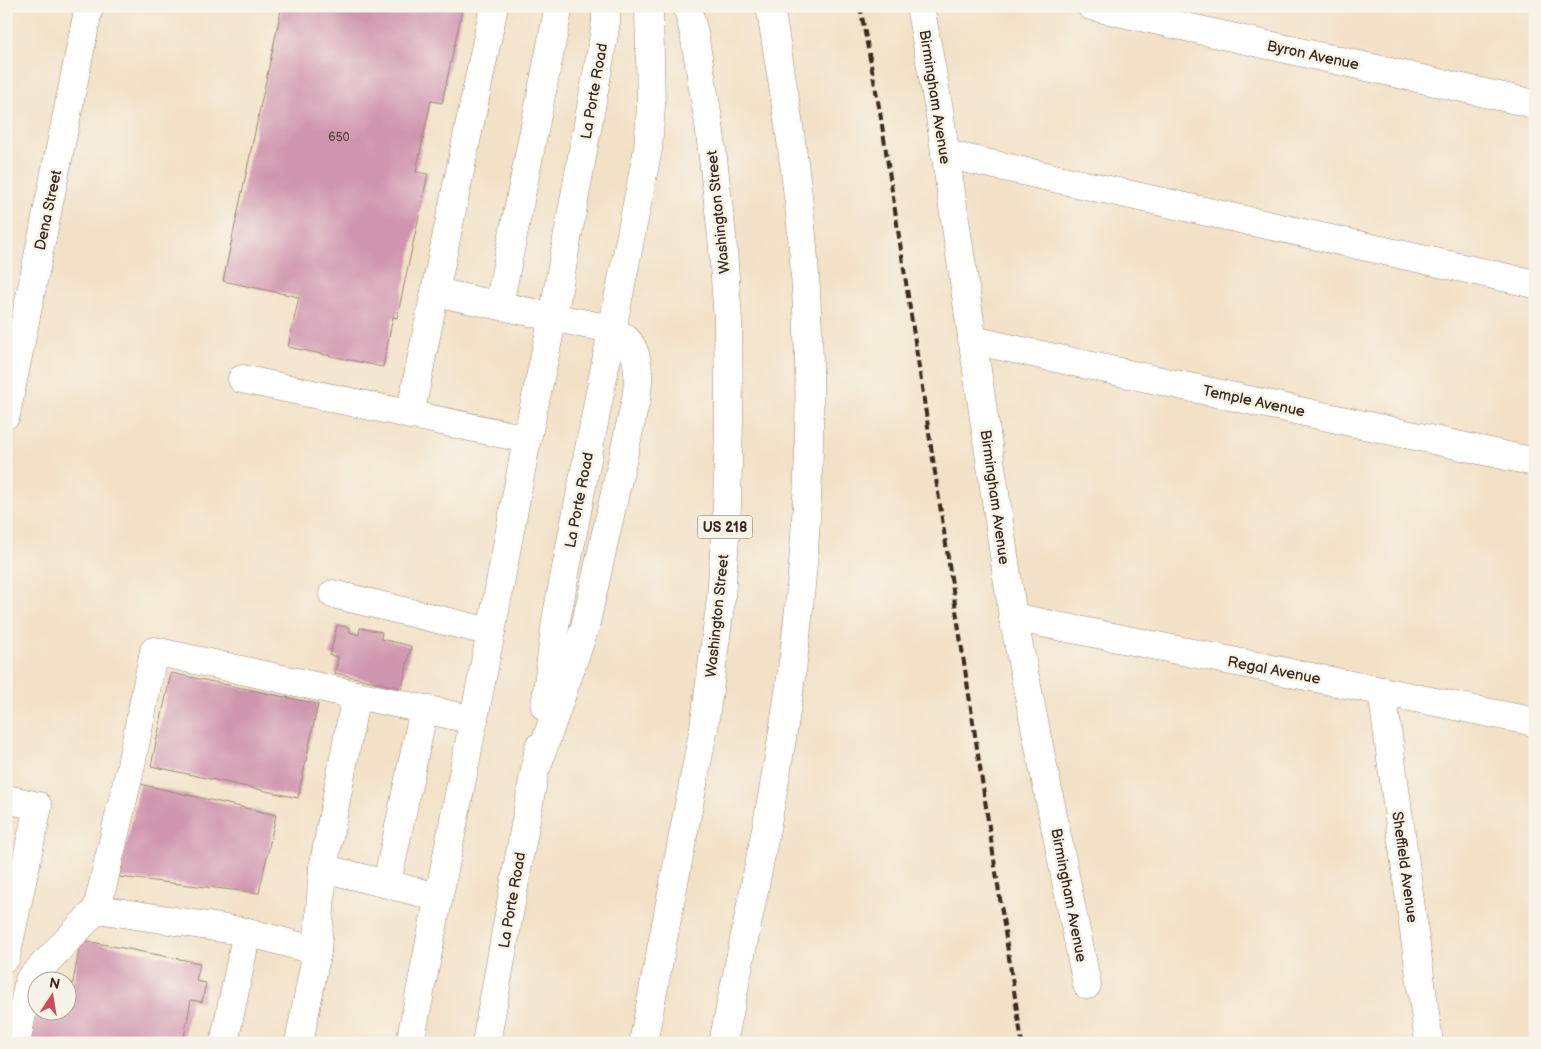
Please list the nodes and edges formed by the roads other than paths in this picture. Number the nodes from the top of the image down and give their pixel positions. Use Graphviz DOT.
graph roads {
  1 [pos="89,6"];
  2 [pos="494,6"];
  3 [pos="559,6"];
  4 [pos="606,6"];
  5 [pos="649,6"];
  6 [pos="687,6"];
  7 [pos="770,6"];
  8 [pos="920,6"];
  9 [pos="1091,6"];
  10 [pos="1535,104"];
  11 [pos="945,154"];
  12 [pos="1535,284"];
  13 [pos="435,292"];
  14 [pos="499,305"];
  15 [pos="553,317"];
  16 [pos="612,330"];
  17 [pos="972,340"];
  18 [pos="242,379"];
  19 [pos="6,414"];
  20 [pos="410,415"];
  21 [pos="527,439"];
  22 [pos="1535,462"];
  23 [pos="333,594"];
  24 [pos="1013,617"];
  25 [pos="491,632"];
  26 [pos="1382,692"];
  27 [pos="356,695"];
  28 [pos="424,709"];
  29 [pos="474,720"];
  30 [pos="1535,722"];
  31 [pos="537,766"];
  32 [pos="6,799"];
  33 [pos="323,868"];
  34 [pos="387,884"];
  35 [pos="438,897"];
  36 [pos="97,909"];
  37 [pos="247,932"];
  38 [pos="317,951"];
  39 [pos="6,957"];
  40 [pos="1087,985"];
  41 [pos="16,1043"];
  42 [pos="224,1043"];
  43 [pos="298,1043"];
  44 [pos="410,1043"];
  45 [pos="486,1043"];
  46 [pos="643,1043"];
  47 [pos="723,1043"];
  48 [pos="1429,1043"];
  1 -- 19 [label="main road, Dena Street"];
  2 -- 13 [label="main road"];
  3 -- 14 [label="main road"];
  4 -- 15 [label="main road, La Porte Road"];
  5 -- 16 [label="main road, La Porte Road"];
  6 -- 46 [label="main road, Washington Street / US 218"];
  7 -- 47 [label="main road"];
  8 -- 11 [label="main road, Birmingham Avenue"];
  9 -- 10 [label="main road, Byron Avenue"];
  11 -- 12 [label="main road"];
  11 -- 17 [label="main road, Birmingham Avenue"];
  13 -- 14 [label="main road"];
  13 -- 20 [label="main road"];
  14 -- 15 [label="main road"];
  15 -- 16 [label="main road"];
  15 -- 21 [label="main road, La Porte Road"];
  16 -- 31 [label="main road, La Porte Road"];
  16 -- 31 [label="main road"];
  17 -- 22 [label="main road, Temple Avenue"];
  17 -- 24 [label="main road, Birmingham Avenue"];
  18 -- 20 [label="main road"];
  20 -- 21 [label="main road"];
  21 -- 25 [label="main road, La Porte Road"];
  23 -- 25 [label="main road"];
  24 -- 26 [label="main road, Regal Avenue"];
  24 -- 40 [label="main road, Birmingham Avenue"];
  25 -- 29 [label="main road, La Porte Road"];
  26 -- 30 [label="main road, Regal Avenue"];
  26 -- 48 [label="main road, Sheffield Avenue"];
  27 -- 28 [label="main road"];
  27 -- 33 [label="main road"];
  27 -- 36 [label="main road"];
  28 -- 29 [label="main road"];
  28 -- 34 [label="main road"];
  29 -- 35 [label="main road, La Porte Road"];
  31 -- 45 [label="main road, La Porte Road"];
  32 -- 39 [label="main road"];
  33 -- 34 [label="main road"];
  33 -- 38 [label="main road"];
  34 -- 35 [label="main road"];
  35 -- 44 [label="main road, La Porte Road"];
  36 -- 37 [label="main road"];
  36 -- 41 [label="main road"];
  37 -- 38 [label="main road"];
  37 -- 42 [label="main road"];
  38 -- 43 [label="main road"];
}
